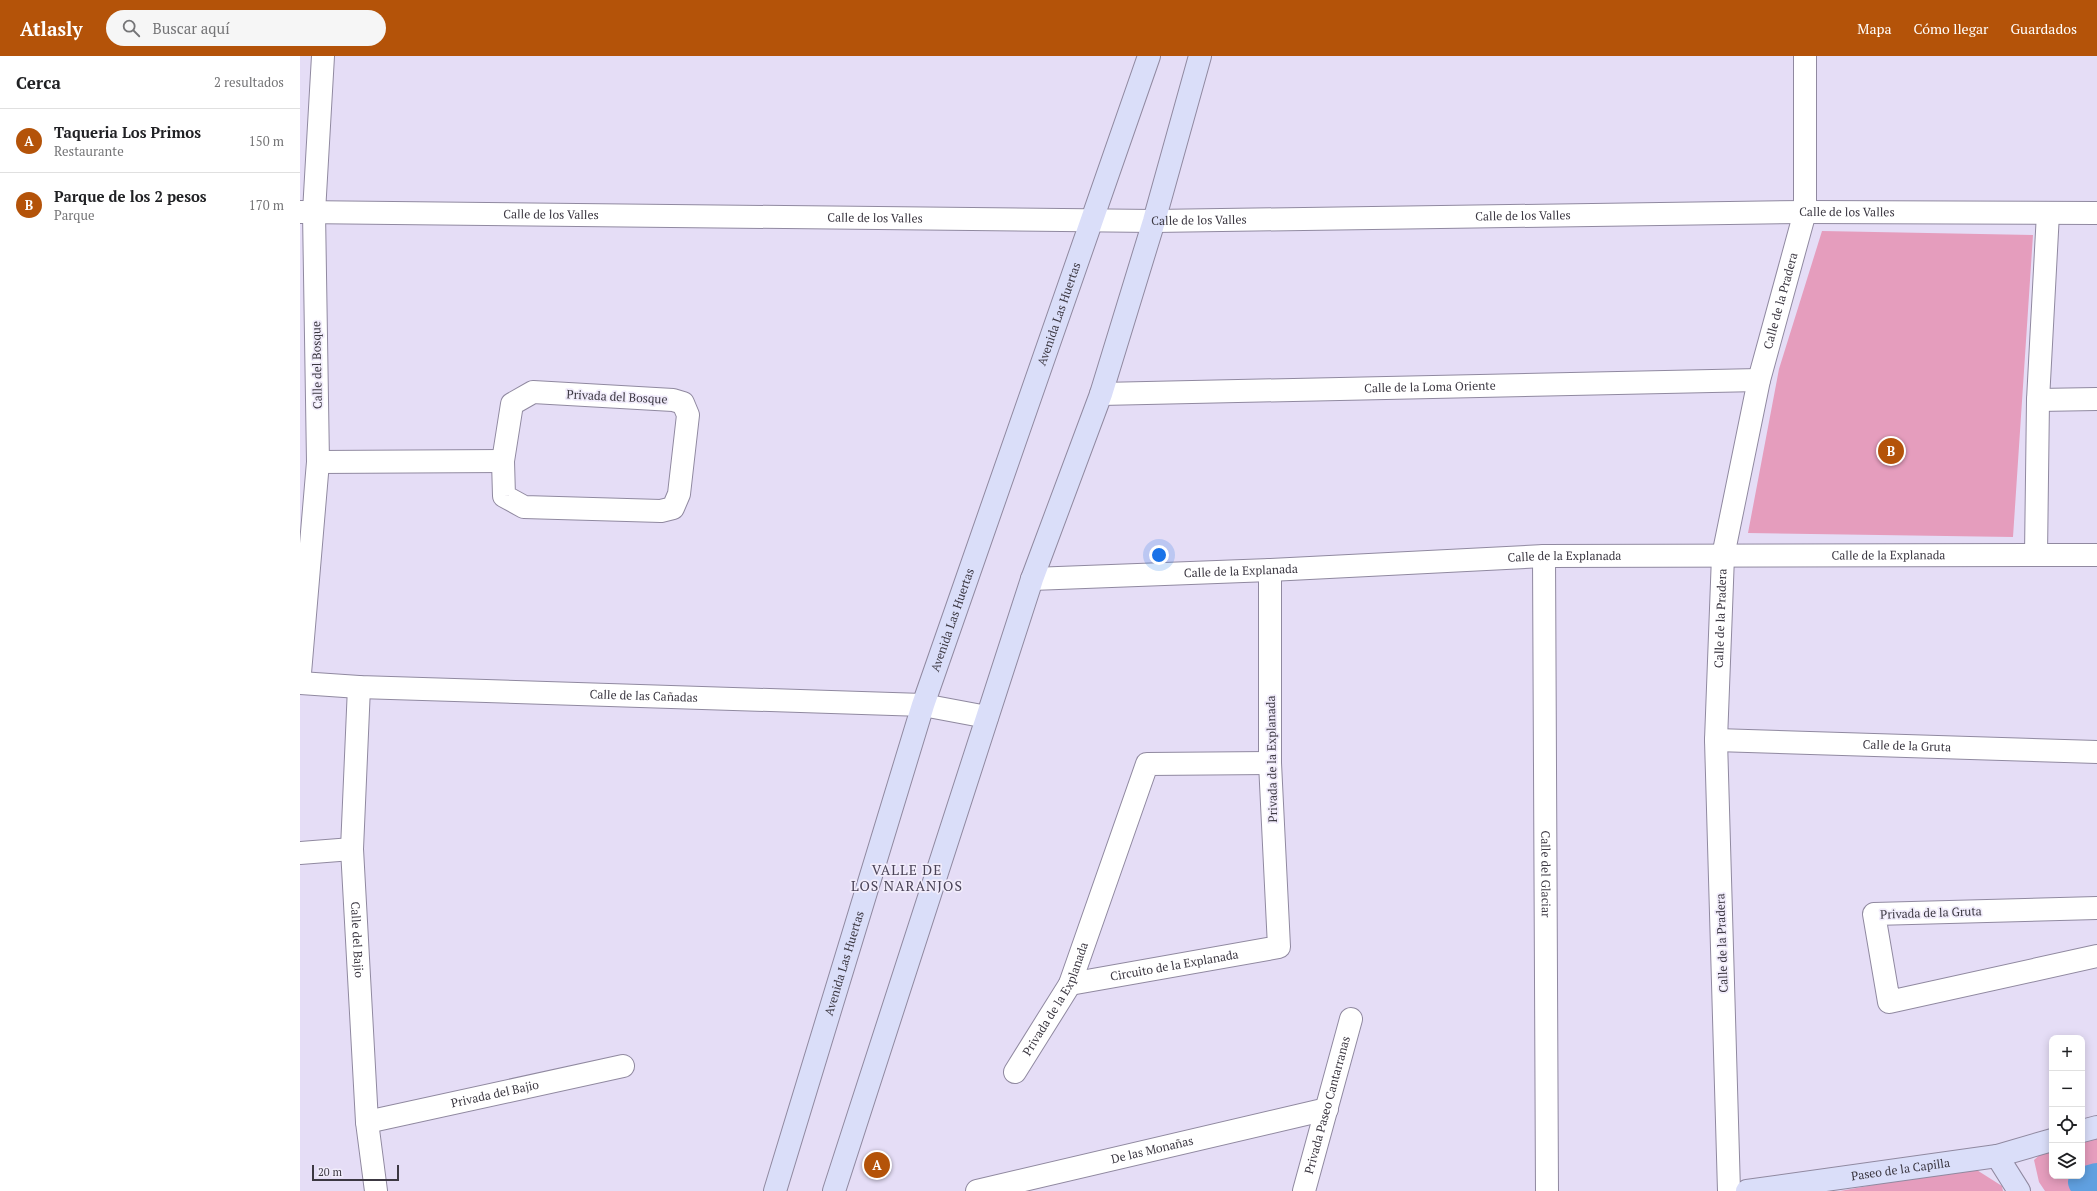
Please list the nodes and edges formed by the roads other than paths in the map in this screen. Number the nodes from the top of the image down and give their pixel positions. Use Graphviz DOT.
graph roads {
  1 [pos="323,56"];
  2 [pos="1149,56"];
  3 [pos="1200,56"];
  4 [pos="1805,56"];
  5 [pos="307,212"];
  6 [pos="1805,212"];
  7 [pos="2048,213"];
  8 [pos="2097,213"];
  9 [pos="1093,219"];
  10 [pos="1154,221"];
  11 [pos="1759,380"];
  12 [pos="1101,394"];
  13 [pos="2097,399"];
  14 [pos="2038,400"];
  15 [pos="503,461"];
  16 [pos="318,462"];
  17 [pos="2036,555"];
  18 [pos="2097,555"];
  19 [pos="1544,556"];
  20 [pos="1723,556"];
  21 [pos="1270,570"];
  22 [pos="1032,579"];
  23 [pos="300,672"];
  24 [pos="300,683"];
  25 [pos="359,687"];
  26 [pos="923,705"];
  27 [pos="987,717"];
  28 [pos="1716,740"];
  29 [pos="2097,752"];
  30 [pos="1270,763"];
  31 [pos="352,849"];
  32 [pos="300,853"];
  33 [pos="2097,908"];
  34 [pos="1279,947"];
  35 [pos="2097,956"];
  36 [pos="1070,984"];
  37 [pos="1350,1019"];
  38 [pos="623,1066"];
  39 [pos="1015,1072"];
  40 [pos="1327,1109"];
  41 [pos="367,1122"];
  42 [pos="2097,1126"];
  43 [pos="2085,1130"];
  44 [pos="2049,1141"];
  45 [pos="1997,1156"];
  46 [pos="376,1191"];
  47 [pos="775,1191"];
  48 [pos="834,1191"];
  49 [pos="977,1191"];
  50 [pos="1304,1191"];
  51 [pos="1548,1191"];
  52 [pos="1729,1191"];
  53 [pos="1748,1191"];
  54 [pos="2019,1191"];
  1 -- 5 [label="street, Calle del Bosque"];
  2 -- 9 [label="street, Avenida Las Huertas"];
  3 -- 10 [label="street"];
  4 -- 6 [label="street, Calle de la Pradera"];
  5 -- 9 [label="street, Calle de los Valles"];
  5 -- 16 [label="street, Calle del Bosque"];
  6 -- 7 [label="street, Calle de los Valles"];
  6 -- 10 [label="street, Calle de los Valles"];
  6 -- 11 [label="street, Calle de la Pradera"];
  7 -- 8 [label="street, Calle de los Valles"];
  7 -- 14 [label="street"];
  9 -- 10 [label="street, Calle de los Valles"];
  9 -- 26 [label="street, Avenida Las Huertas"];
  10 -- 12 [label="street"];
  11 -- 12 [label="street, Calle de la Loma Oriente"];
  11 -- 20 [label="street, Calle de la Pradera"];
  12 -- 22 [label="street"];
  13 -- 14 [label="street"];
  14 -- 17 [label="street"];
  15 -- 15 [label="street, Privada del Bosque"];
  15 -- 16 [label="street"];
  16 -- 23 [label="street, Calle del Bosque"];
  17 -- 18 [label="street, Calle de la Explanada"];
  17 -- 20 [label="street, Calle de la Explanada"];
  19 -- 20 [label="street, Calle de la Explanada"];
  19 -- 21 [label="street, Calle de la Explanada"];
  19 -- 51 [label="street, Calle del Glaciar"];
  20 -- 28 [label="street, Calle de la Pradera"];
  21 -- 22 [label="street, Calle de la Explanada"];
  21 -- 30 [label="street, Privada de la Explanada"];
  22 -- 27 [label="street"];
  24 -- 25 [label="street, Calle de las Cañadas"];
  25 -- 26 [label="street, Calle de las Cañadas"];
  25 -- 31 [label="street, Calle del Bajio"];
  26 -- 27 [label="street, Calle de las Cañadas"];
  26 -- 47 [label="street, Avenida Las Huertas"];
  27 -- 48 [label="street"];
  28 -- 29 [label="street, Calle de la Gruta"];
  28 -- 52 [label="street, Calle de la Pradera"];
  30 -- 34 [label="street, Privada de la Explanada"];
  30 -- 36 [label="street, Privada de la Explanada"];
  31 -- 32 [label="street"];
  31 -- 41 [label="street, Calle del Bajio"];
  33 -- 35 [label="street, Privada de la Gruta"];
  34 -- 36 [label="street, Circuito de la Explanada"];
  36 -- 39 [label="street, Privada de la Explanada"];
  37 -- 40 [label="street, Privada Paseo Cantarranas"];
  38 -- 41 [label="street, Privada del Bajio"];
  40 -- 49 [label="street, De las Monañas"];
  40 -- 50 [label="street, Privada Paseo Cantarranas"];
  41 -- 46 [label="street, Calle del Bajio"];
  42 -- 43 [label="street"];
  44 -- 45 [label="street, Paseo de la Capilla"];
  45 -- 53 [label="street, Paseo de la Capilla"];
  45 -- 54 [label="street"];
}
